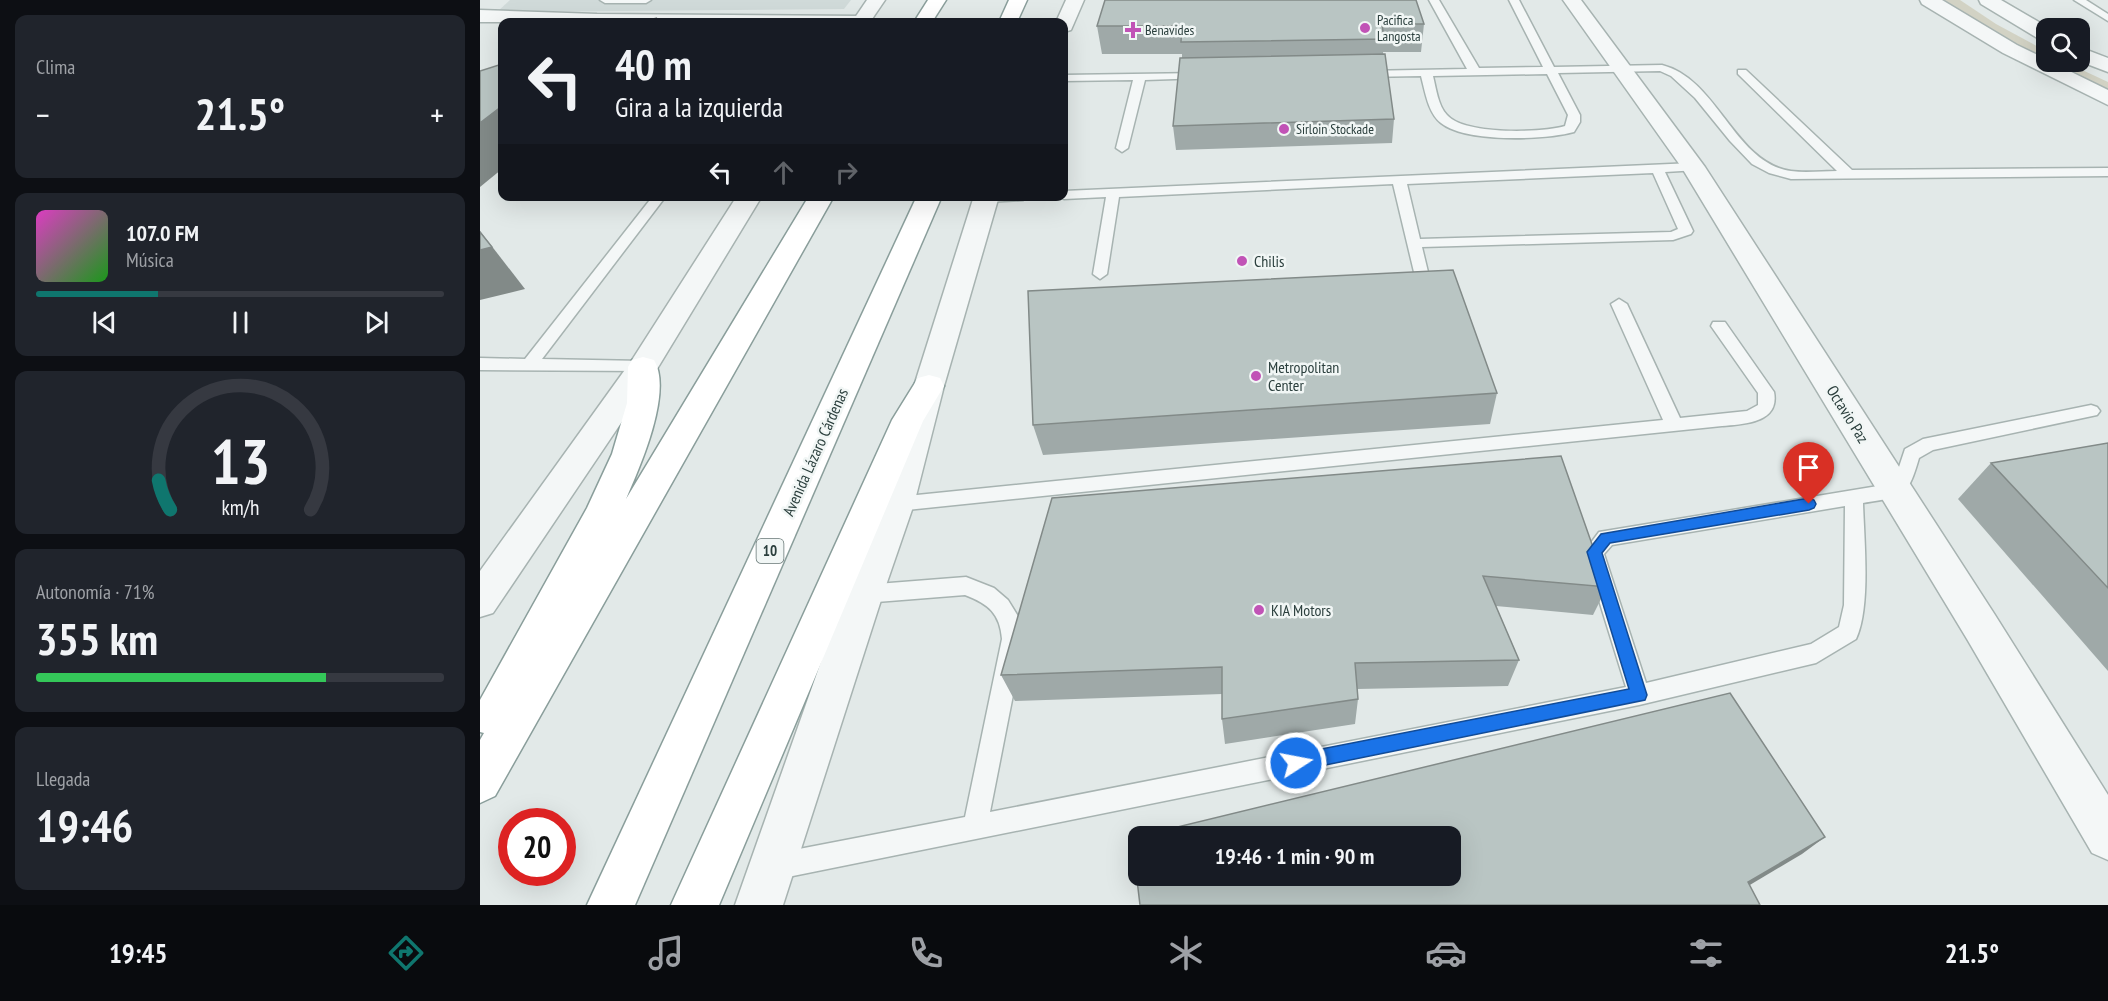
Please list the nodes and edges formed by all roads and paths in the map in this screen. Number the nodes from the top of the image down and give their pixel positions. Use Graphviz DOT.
graph roads {
  1 [pos="605,0"];
  2 [pos="646,0"];
  3 [pos="876,0"];
  4 [pos="937,0"];
  5 [pos="1018,0"];
  6 [pos="1074,0"];
  7 [pos="1434,0"];
  8 [pos="1514,0"];
  9 [pos="1572,0"];
  10 [pos="1929,0"];
  11 [pos="1988,0"];
  12 [pos="2079,0"];
  13 [pos="480,16"];
  14 [pos="538,18"];
  15 [pos="864,18"];
  16 [pos="926,18"];
  17 [pos="1010,18"];
  18 [pos="1067,18"];
  19 [pos="2108,18"];
  20 [pos="2036,29"];
  21 [pos="2090,57"];
  22 [pos="2108,66"];
  23 [pos="1623,67"];
  24 [pos="1552,70"];
  25 [pos="1426,72"];
  26 [pos="1475,72"];
  27 [pos="1742,72"];
  28 [pos="1354,74"];
  29 [pos="1211,76"];
  30 [pos="1140,77"];
  31 [pos="1068,78"];
  32 [pos="2108,98"];
  33 [pos="1122,148"];
  34 [pos="1693,167"];
  35 [pos="1657,168"];
  36 [pos="2108,172"];
  37 [pos="1847,173"];
  38 [pos="1399,180"];
  39 [pos="1113,193"];
  40 [pos="1068,195"];
  41 [pos="656,201"];
  42 [pos="747,201"];
  43 [pos="819,201"];
  44 [pos="928,201"];
  45 [pos="986,201"];
  46 [pos="1414,243"];
  47 [pos="1421,272"];
  48 [pos="1100,274"];
  49 [pos="1619,304"];
  50 [pos="1719,326"];
  51 [pos="480,364"];
  52 [pos="529,365"];
  53 [pos="643,367"];
  54 [pos="929,386"];
  55 [pos="2091,411"];
  56 [pos="1674,424"];
  57 [pos="1895,490"];
  58 [pos="1854,496"];
  59 [pos="897,504"];
  60 [pos="864,594"];
  61 [pos="480,601"];
  62 [pos="1639,695"];
  63 [pos="480,742"];
  64 [pos="480,781"];
  65 [pos="975,826"];
  66 [pos="2108,837"];
  67 [pos="773,867"];
  68 [pos="611,905"];
  69 [pos="695,905"];
  70 [pos="759,905"];
  1 -- 2 [label="lane"];
  3 -- 15 [label="street"];
  4 -- 16 [label="highway"];
  5 -- 17 [label="highway"];
  6 -- 18 [label="street"];
  7 -- 26 [label="lane"];
  8 -- 24 [label="lane"];
  9 -- 23 [label="street, Octavio Paz"];
  10 -- 32 [label="street"];
  11 -- 20 [label="street"];
  12 -- 19 [label="lane"];
  13 -- 14 [label="street"];
  21 -- 22 [label="street"];
  23 -- 24 [label="lane"];
  23 -- 34 [label="street, Octavio Paz"];
  23 -- 37 [label="lane"];
  24 -- 25 [label="lane"];
  24 -- 26 [label="lane"];
  25 -- 26 [label="lane"];
  25 -- 28 [label="lane"];
  27 -- 37 [label="lane"];
  29 -- 30 [label="lane"];
  30 -- 31 [label="lane"];
  30 -- 33 [label="lane"];
  34 -- 35 [label="lane"];
  34 -- 57 [label="street, Octavio Paz"];
  35 -- 38 [label="lane"];
  35 -- 46 [label="lane"];
  36 -- 37 [label="lane"];
  38 -- 39 [label="lane"];
  38 -- 46 [label="lane"];
  39 -- 40 [label="lane"];
  39 -- 48 [label="lane"];
  41 -- 52 [label="lane"];
  42 -- 53 [label="street"];
  43 -- 64 [label="highway"];
  44 -- 68 [label="highway, Avenida Lázaro Cárdenas / 10"];
  45 -- 54 [label="street"];
  46 -- 47 [label="lane"];
  49 -- 56 [label="lane"];
  50 -- 56 [label="lane"];
  51 -- 52 [label="lane"];
  52 -- 53 [label="lane"];
  53 -- 61 [label="street"];
  53 -- 63 [label="highway"];
  54 -- 59 [label="street"];
  54 -- 69 [label="highway"];
  55 -- 57 [label="lane"];
  56 -- 59 [label="lane"];
  57 -- 58 [label="lane"];
  57 -- 66 [label="street, Octavio Paz"];
  58 -- 62 [label="lane"];
  58 -- 62 [label="lane"];
  59 -- 60 [label="street"];
  60 -- 65 [label="lane"];
  60 -- 67 [label="street"];
  62 -- 65 [label="lane"];
  65 -- 67 [label="lane"];
  67 -- 70 [label="street"];
}
